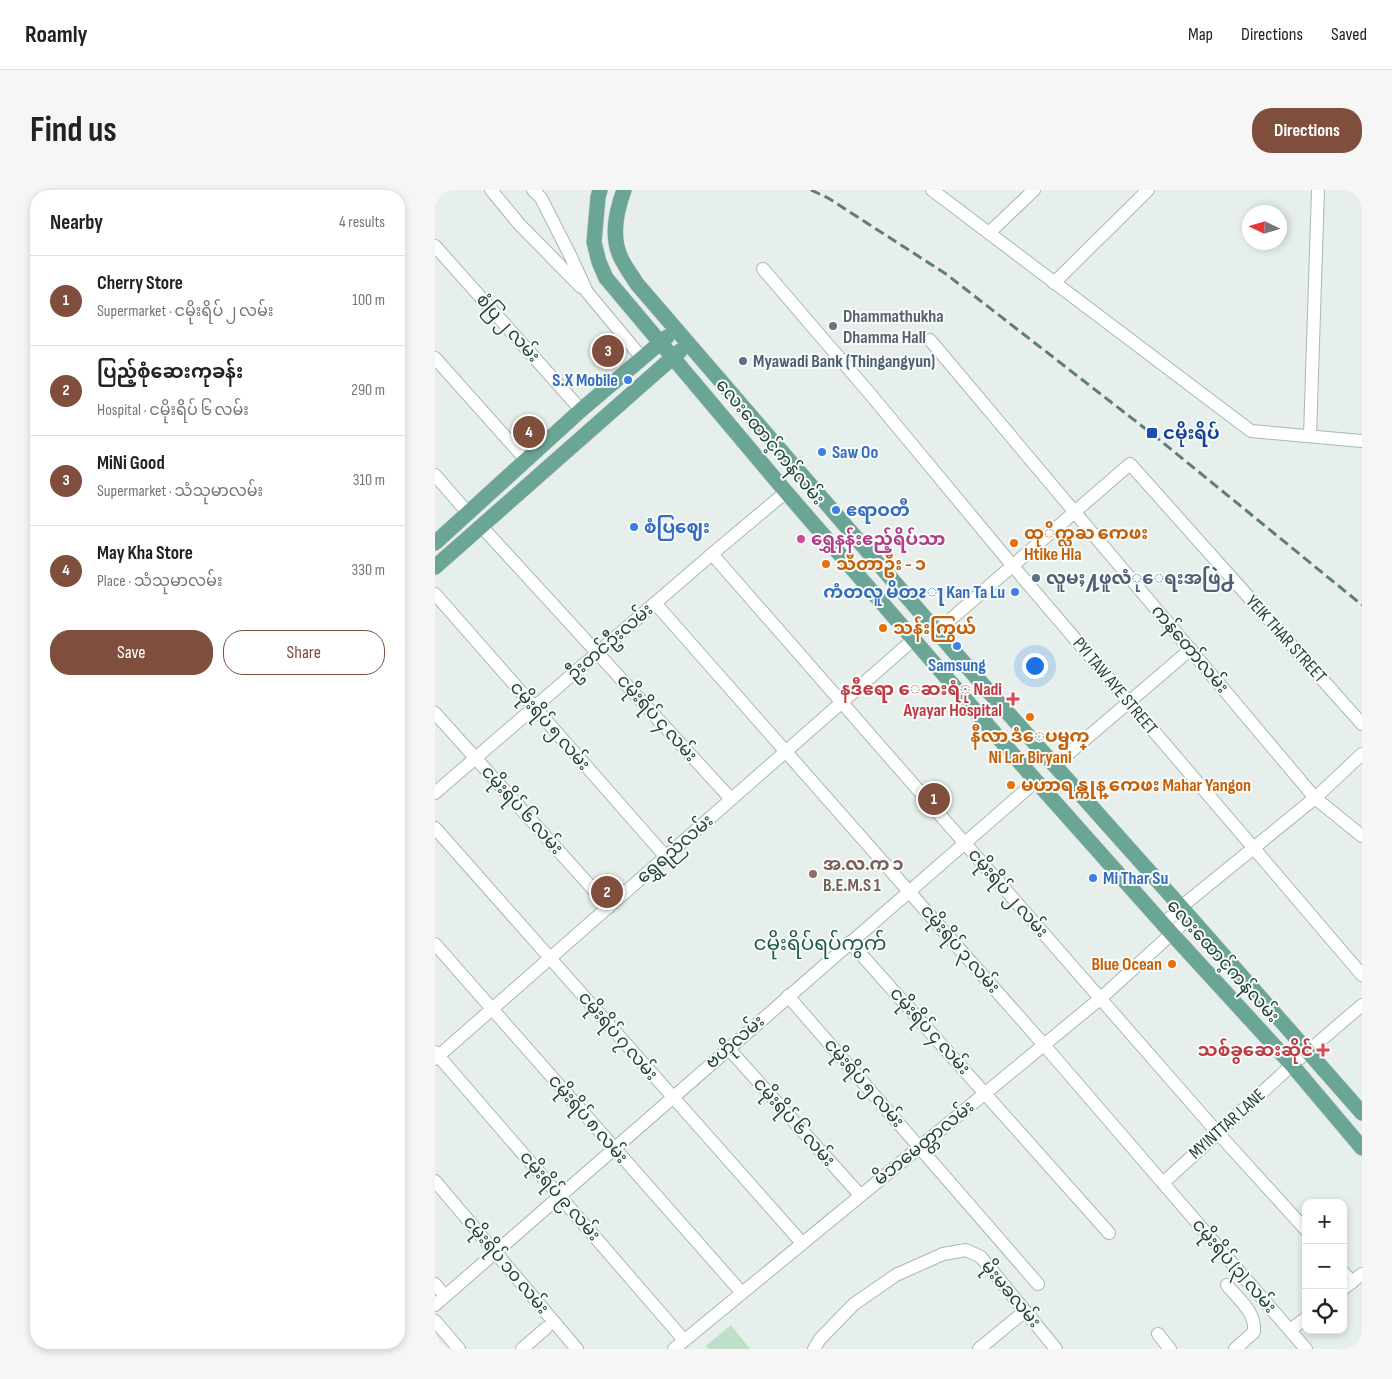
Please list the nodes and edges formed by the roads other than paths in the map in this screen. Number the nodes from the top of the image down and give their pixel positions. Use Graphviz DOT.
graph roads {
  1 [pos="491,190"];
  2 [pos="533,190"];
  3 [pos="624,190"];
  4 [pos="931,190"];
  5 [pos="1034,190"];
  6 [pos="1148,190"];
  7 [pos="1318,190"];
  8 [pos="599,194"];
  9 [pos="989,233"];
  10 [pos="435,246"];
  11 [pos="763,269"];
  12 [pos="1055,283"];
  13 [pos="587,292"];
  14 [pos="675,329"];
  15 [pos="930,340"];
  16 [pos="660,342"];
  17 [pos="688,343"];
  18 [pos="673,357"];
  19 [pos="435,358"];
  20 [pos="641,358"];
  21 [pos="581,410"];
  22 [pos="1310,436"];
  23 [pos="1362,441"];
  24 [pos="526,460"];
  25 [pos="435,475"];
  26 [pos="787,492"];
  27 [pos="1075,511"];
  28 [pos="468,513"];
  29 [pos="481,526"];
  30 [pos="435,543"];
  31 [pos="712,554"];
  32 [pos="1012,565"];
  33 [pos="435,567"];
  34 [pos="435,594"];
  35 [pos="655,603"];
  36 [pos="936,632"];
  37 [pos="914,639"];
  38 [pos="1191,649"];
  39 [pos="597,653"];
  40 [pos="983,685"];
  41 [pos="966,700"];
  42 [pos="842,701"];
  43 [pos="1129,701"];
  44 [pos="533,708"];
  45 [pos="435,713"];
  46 [pos="1362,724"];
  47 [pos="785,751"];
  48 [pos="1362,754"];
  49 [pos="475,758"];
  50 [pos="1054,766"];
  51 [pos="1036,781"];
  52 [pos="435,793"];
  53 [pos="1315,798"];
  54 [pos="731,799"];
  55 [pos="435,828"];
  56 [pos="1362,836"];
  57 [pos="964,843"];
  58 [pos="1254,848"];
  59 [pos="666,857"];
  60 [pos="909,891"];
  61 [pos="609,906"];
  62 [pos="1186,912"];
  63 [pos="1168,929"];
  64 [pos="850,942"];
  65 [pos="435,944"];
  66 [pos="550,958"];
  67 [pos="1362,975"];
  68 [pos="789,996"];
  69 [pos="1101,998"];
  70 [pos="1362,1005"];
  71 [pos="492,1009"];
  72 [pos="1044,1045"];
  73 [pos="728,1048"];
  74 [pos="1308,1051"];
  75 [pos="436,1056"];
  76 [pos="1292,1065"];
  77 [pos="985,1093"];
  78 [pos="673,1097"];
  79 [pos="1362,1112"];
  80 [pos="1217,1132"];
  81 [pos="920,1147"];
  82 [pos="614,1148"];
  83 [pos="1362,1148"];
  84 [pos="435,1181"];
  85 [pos="1163,1183"];
  86 [pos="860,1195"];
  87 [pos="559,1196"];
  88 [pos="1302,1226"];
  89 [pos="1109,1233"];
  90 [pos="802,1243"];
  91 [pos="495,1252"];
  92 [pos="435,1284"];
  93 [pos="1038,1284"];
  94 [pos="1227,1285"];
  95 [pos="742,1293"];
  96 [pos="440,1300"];
  97 [pos="1025,1311"];
  98 [pos="435,1321"];
  99 [pos="1302,1321"];
  100 [pos="546,1328"];
  101 [pos="1289,1330"];
  102 [pos="1158,1334"];
  103 [pos="684,1340"];
  104 [pos="459,1349"];
  105 [pos="521,1349"];
  106 [pos="577,1349"];
  107 [pos="674,1349"];
  108 [pos="814,1349"];
  109 [pos="979,1349"];
  110 [pos="1056,1349"];
  111 [pos="1170,1349"];
  112 [pos="1235,1349"];
  113 [pos="1306,1349"];
  1 -- 13 [label="street"];
  2 -- 13 [label="street"];
  3 -- 14 [label="main road, လေးထောင့်ကန်လမ်း"];
  4 -- 9 [label="street"];
  5 -- 9 [label="street"];
  6 -- 12 [label="street"];
  7 -- 22 [label="street"];
  8 -- 16 [label="main road, လေးထောင့်ကန်လမ်း"];
  9 -- 12 [label="street"];
  10 -- 21 [label="street, စံပြ ၂ လမ်း"];
  11 -- 32 [label="street, PYI TAW AYE STREET"];
  12 -- 22 [label="street"];
  13 -- 20 [label="street"];
  14 -- 16 [label="main road"];
  14 -- 17 [label="main road, လေးထောင့်ကန်လမ်း"];
  15 -- 27 [label="street, ကန်တော်လမ်း"];
  16 -- 18 [label="main road, လေးထောင့်ကန်လမ်း"];
  16 -- 20 [label="main road"];
  17 -- 18 [label="main road"];
  17 -- 36 [label="main road, လေးထောင့်ကန်လမ်း"];
  18 -- 26 [label="main road, လေးထောင့်ကန်လမ်း"];
  18 -- 29 [label="main road"];
  19 -- 24 [label="street"];
  20 -- 21 [label="main road"];
  21 -- 24 [label="main road"];
  22 -- 23 [label="street"];
  24 -- 28 [label="main road"];
  25 -- 28 [label="street"];
  26 -- 31 [label="street, ဦးတင်ဦးလမ်း"];
  26 -- 37 [label="main road, လေးထောင့်ကန်လမ်း"];
  27 -- 32 [label="street"];
  27 -- 38 [label="street, ကန်တော်လမ်း"];
  27 -- 46 [label="street, YEIK THAR STREET"];
  28 -- 30 [label="main road"];
  29 -- 33 [label="main road"];
  29 -- 39 [label="street, ငမိုးရိပ် ၄ လမ်း"];
  31 -- 35 [label="street, ဦးတင်ဦးလမ်း"];
  31 -- 42 [label="street, ငမိုးရိပ် ၂ လမ်း"];
  32 -- 36 [label="street"];
  32 -- 43 [label="street, PYI TAW AYE STREET"];
  34 -- 44 [label="street, ငမိုးရိပ် ၅ လမ်း"];
  35 -- 39 [label="street, ဦးတင်ဦးလမ်း"];
  35 -- 47 [label="street, ငမိုးရိပ် ၃ လမ်း"];
  36 -- 40 [label="main road, လေးထောင့်ကန်လမ်း"];
  37 -- 41 [label="main road, လေးထောင့်ကန်လမ်း"];
  37 -- 42 [label="street, ရွှေရည်လမ်း"];
  38 -- 43 [label="street"];
  38 -- 53 [label="street, ကန်တော်လမ်း"];
  39 -- 44 [label="street, ဦးတင်ဦးလမ်း"];
  39 -- 54 [label="street, ငမိုးရိပ် ၄ လမ်း"];
  40 -- 41 [label="main road"];
  40 -- 50 [label="main road, လေးထောင့်ကန်လမ်း"];
  41 -- 51 [label="main road, လေးထောင့်ကန်လမ်း"];
  42 -- 47 [label="street, ရွှေရည်လမ်း"];
  42 -- 57 [label="street, ငမိုးရိပ် ၂ လမ်း"];
  43 -- 50 [label="street"];
  43 -- 58 [label="street, PYI TAW AYE STREET"];
  44 -- 49 [label="street, ဦးတင်ဦးလမ်း"];
  44 -- 59 [label="street, ငမိုးရိပ် ၅ လမ်း"];
  45 -- 49 [label="street, ငမိုးရိပ် ၆ လမ်း"];
  47 -- 54 [label="street, ရွှေရည်လမ်း"];
  47 -- 60 [label="street, ငမိုးရိပ် ၃ လမ်း"];
  48 -- 53 [label="street, မိဘမေတ္တာလမ်း"];
  49 -- 52 [label="street, ဦးတင်ဦးလမ်း"];
  49 -- 61 [label="street, ငမိုးရိပ် ၆ လမ်း"];
  50 -- 51 [label="main road"];
  50 -- 62 [label="main road, လေးထောင့်ကန်လမ်း"];
  51 -- 57 [label="street, ဗဟိုလမ်း"];
  51 -- 63 [label="main road, လေးထောင့်ကန်လမ်း"];
  53 -- 56 [label="street, ကန်တော်လမ်း"];
  53 -- 58 [label="street, မိဘမေတ္တာလမ်း"];
  54 -- 59 [label="street, ရွှေရည်လမ်း"];
  55 -- 66 [label="street, ငမိုးရိပ် ၇ လမ်း"];
  57 -- 60 [label="street, ဗဟိုလမ်း"];
  57 -- 69 [label="street, ငမိုးရိပ် ၂ လမ်း"];
  58 -- 62 [label="street, မိဘမေတ္တာလမ်း"];
  58 -- 67 [label="street, PYI TAW AYE STREET"];
  59 -- 61 [label="street, ရွှေရည်လမ်း"];
  60 -- 64 [label="street, ဗဟိုလမ်း"];
  60 -- 72 [label="street, ငမိုးရိပ် ၃ လမ်း"];
  61 -- 66 [label="street, ရွှေရည်လမ်း"];
  62 -- 63 [label="street, မိဘမေတ္တာလမ်း"];
  62 -- 74 [label="main road, လေးထောင့်ကန်လမ်း"];
  63 -- 69 [label="street, မိဘမေတ္တာလမ်း"];
  63 -- 76 [label="main road, လေးထောင့်ကန်လမ်း"];
  64 -- 68 [label="street, ဗဟိုလမ်း"];
  64 -- 77 [label="street, ငမိုးရိပ် ၄ လမ်း"];
  65 -- 71 [label="street, ငမိုးရိပ် ၈ လမ်း"];
  66 -- 71 [label="street, ရွှေရည်လမ်း"];
  66 -- 78 [label="street, ငမိုးရိပ် ၇ လမ်း"];
  68 -- 73 [label="street, ဗဟိုလမ်း"];
  68 -- 81 [label="street, ငမိုးရိပ် ၅ လမ်း"];
  69 -- 72 [label="street, မိဘမေတ္တာလမ်း"];
  69 -- 80 [label="street, ငမိုးရိပ် ၂ လမ်း"];
  70 -- 74 [label="street, MYINTTAR LANE"];
  71 -- 75 [label="street, ရွှေရည်လမ်း"];
  71 -- 82 [label="street, ငမိုးရိပ် ၈ လမ်း"];
  72 -- 77 [label="street, မိဘမေတ္တာလမ်း"];
  72 -- 85 [label="street, ငမိုးရိပ် ၃ လမ်း"];
  73 -- 78 [label="street, ဗဟိုလမ်း"];
  73 -- 86 [label="street, ငမိုးရိပ် ၆ လမ်း"];
  74 -- 76 [label="street, MYINTTAR LANE"];
  74 -- 79 [label="main road, လေးထောင့်ကန်လမ်း"];
  75 -- 87 [label="street, ငမိုးရိပ် ၉ လမ်း"];
  76 -- 80 [label="street, MYINTTAR LANE"];
  76 -- 83 [label="main road, လေးထောင့်ကန်လမ်း"];
  77 -- 81 [label="street, မိဘမေတ္တာလမ်း"];
  77 -- 89 [label="street, ငမိုးရိပ် ၄ လမ်း"];
  78 -- 82 [label="street, ဗဟိုလမ်း"];
  78 -- 90 [label="street, ငမိုးရိပ် ၇ လမ်း"];
  80 -- 85 [label="street, MYINTTAR LANE"];
  80 -- 88 [label="street, ငမိုးရိပ် ၂ လမ်း"];
  81 -- 86 [label="street, မိဘမေတ္တာလမ်း"];
  81 -- 93 [label="street, ငမိုးရိပ် ၅ လမ်း"];
  82 -- 87 [label="street, ဗဟိုလမ်း"];
  82 -- 95 [label="street, ငမိုးရိပ် ၈ လမ်း"];
  84 -- 91 [label="street, ငမိုးရိပ် ၁၀ လမ်း"];
  85 -- 101 [label="street, ငမိုးရိပ် (၃) လမ်း"];
  86 -- 90 [label="street, မိဘမေတ္တာလမ်း"];
  87 -- 91 [label="street, ဗဟိုလမ်း"];
  87 -- 103 [label="street, ငမိုးရိပ် ၉ လမ်း"];
  90 -- 95 [label="street, မိဘမေတ္တာလမ်း"];
  91 -- 96 [label="street, ဗဟိုလမ်း"];
  91 -- 106 [label="street, ငမိုးရိပ် ၁၀ လမ်း"];
  92 -- 96 [label="street"];
  94 -- 112 [label="street"];
  95 -- 103 [label="street, မိဘမေတ္တာလမ်း"];
  97 -- 108 [label="street, မိုးမခလမ်း"];
  97 -- 109 [label="street"];
  97 -- 110 [label="street, မိုးမခလမ်း"];
  98 -- 104 [label="street"];
  99 -- 101 [label="street"];
  100 -- 105 [label="street"];
  101 -- 113 [label="street, ငမိုးရိပ် (၃) လမ်း"];
  102 -- 111 [label="street"];
  103 -- 107 [label="street, မိဘမေတ္တာလမ်း"];
}
